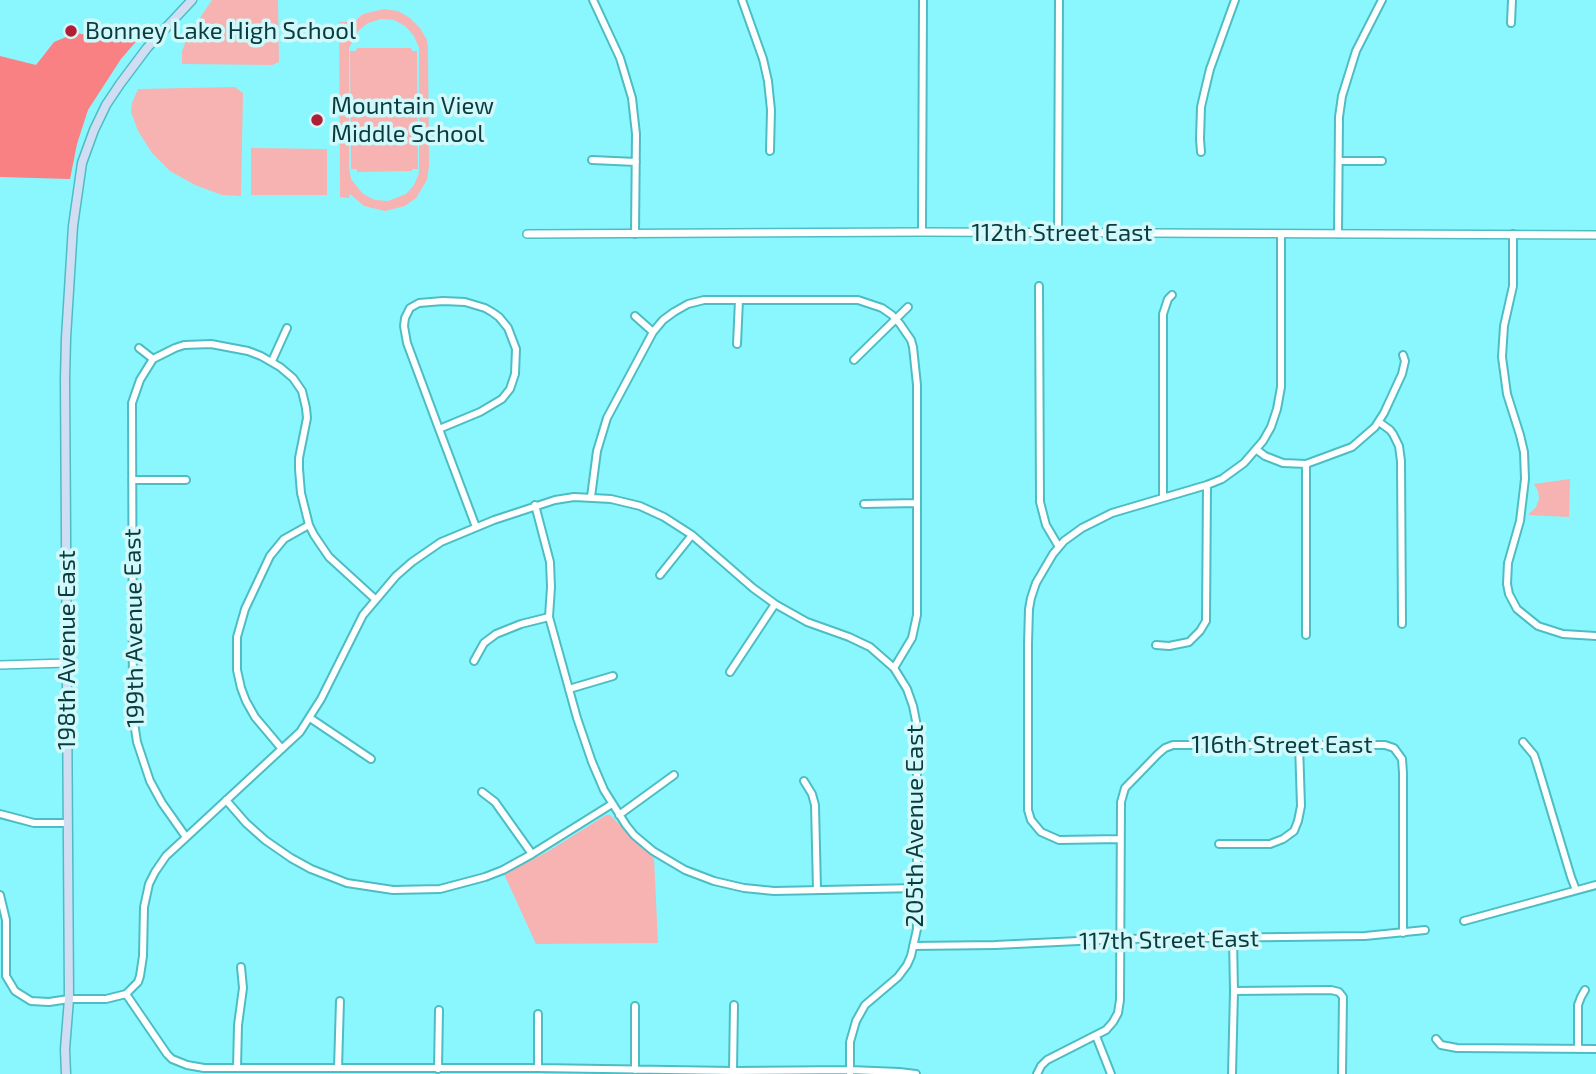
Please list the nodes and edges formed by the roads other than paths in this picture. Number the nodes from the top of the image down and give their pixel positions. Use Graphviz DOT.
graph roads {
  1 [pos="192,0"];
  2 [pos="593,0"];
  3 [pos="742,0"];
  4 [pos="923,0"];
  5 [pos="1059,0"];
  6 [pos="1235,0"];
  7 [pos="1382,0"];
  8 [pos="1512,0"];
  9 [pos="1511,23"];
  10 [pos="770,151"];
  11 [pos="1201,152"];
  12 [pos="592,160"];
  13 [pos="1339,161"];
  14 [pos="1382,161"];
  15 [pos="636,162"];
  16 [pos="922,232"];
  17 [pos="1058,233"];
  18 [pos="527,234"];
  19 [pos="635,234"];
  20 [pos="1281,234"];
  21 [pos="1338,234"];
  22 [pos="1513,234"];
  23 [pos="1596,234"];
  24 [pos="1039,286"];
  25 [pos="1172,295"];
  26 [pos="739,300"];
  27 [pos="908,306"];
  28 [pos="635,316"];
  29 [pos="895,319"];
  30 [pos="288,328"];
  31 [pos="653,332"];
  32 [pos="737,344"];
  33 [pos="139,348"];
  34 [pos="1403,355"];
  35 [pos="153,359"];
  36 [pos="854,360"];
  37 [pos="272,362"];
  38 [pos="1379,422"];
  39 [pos="439,429"];
  40 [pos="1257,450"];
  41 [pos="1307,464"];
  42 [pos="132,480"];
  43 [pos="186,480"];
  44 [pos="1207,485"];
  45 [pos="591,497"];
  46 [pos="1163,498"];
  47 [pos="917,503"];
  48 [pos="864,504"];
  49 [pos="535,505"];
  50 [pos="309,525"];
  51 [pos="476,527"];
  52 [pos="692,535"];
  53 [pos="1059,547"];
  54 [pos="660,575"];
  55 [pos="375,599"];
  56 [pos="775,604"];
  57 [pos="549,617"];
  58 [pos="1402,624"];
  59 [pos="1306,635"];
  60 [pos="1596,636"];
  61 [pos="1156,645"];
  62 [pos="474,661"];
  63 [pos="67,663"];
  64 [pos="0,665"];
  65 [pos="894,668"];
  66 [pos="730,672"];
  67 [pos="613,676"];
  68 [pos="569,689"];
  69 [pos="310,718"];
  70 [pos="1523,742"];
  71 [pos="1299,744"];
  72 [pos="282,749"];
  73 [pos="372,760"];
  74 [pos="674,775"];
  75 [pos="804,781"];
  76 [pos="482,792"];
  77 [pos="226,800"];
  78 [pos="612,804"];
  79 [pos="0,814"];
  80 [pos="619,815"];
  81 [pos="68,823"];
  82 [pos="186,837"];
  83 [pos="1120,839"];
  84 [pos="1219,844"];
  85 [pos="532,854"];
  86 [pos="1596,885"];
  87 [pos="918,888"];
  88 [pos="817,890"];
  89 [pos="1576,890"];
  90 [pos="0,895"];
  91 [pos="1464,921"];
  92 [pos="1425,930"];
  93 [pos="1403,933"];
  94 [pos="1233,938"];
  95 [pos="1120,939"];
  96 [pos="913,946"];
  97 [pos="241,967"];
  98 [pos="1585,990"];
  99 [pos="1234,991"];
  100 [pos="126,994"];
  101 [pos="69,999"];
  102 [pos="340,1001"];
  103 [pos="635,1006"];
  104 [pos="734,1006"];
  105 [pos="439,1010"];
  106 [pos="538,1014"];
  107 [pos="1096,1036"];
  108 [pos="1436,1040"];
  109 [pos="1578,1049"];
  110 [pos="1596,1049"];
  111 [pos="237,1068"];
  112 [pos="338,1068"];
  113 [pos="538,1068"];
  114 [pos="438,1069"];
  115 [pos="635,1070"];
  116 [pos="733,1071"];
  117 [pos="850,1072"];
  118 [pos="66,1074"];
  119 [pos="916,1074"];
  120 [pos="1037,1074"];
  121 [pos="1111,1074"];
  122 [pos="1232,1074"];
  123 [pos="1342,1074"];
  1 -- 63 [label="main road, 198th Avenue East"];
  2 -- 15 [label="street"];
  3 -- 10 [label="street"];
  4 -- 16 [label="street"];
  5 -- 17 [label="street"];
  6 -- 11 [label="street"];
  7 -- 13 [label="street"];
  8 -- 9 [label="street"];
  12 -- 15 [label="street"];
  13 -- 14 [label="street"];
  13 -- 21 [label="street"];
  15 -- 19 [label="street"];
  16 -- 17 [label="street, 112th Street East"];
  16 -- 19 [label="street, 112th Street East"];
  17 -- 20 [label="street, 112th Street East"];
  18 -- 19 [label="street, 112th Street East"];
  20 -- 21 [label="street, 112th Street East"];
  20 -- 40 [label="street"];
  21 -- 22 [label="street, 112th Street East"];
  22 -- 23 [label="street, 112th Street East"];
  22 -- 60 [label="street"];
  24 -- 53 [label="street"];
  25 -- 46 [label="street"];
  26 -- 29 [label="street"];
  26 -- 31 [label="street"];
  26 -- 32 [label="street"];
  27 -- 29 [label="street"];
  28 -- 31 [label="street"];
  29 -- 36 [label="street"];
  29 -- 47 [label="street"];
  30 -- 37 [label="street"];
  31 -- 45 [label="street"];
  33 -- 35 [label="street"];
  34 -- 38 [label="street"];
  35 -- 37 [label="street"];
  35 -- 42 [label="street, 199th Avenue East"];
  37 -- 50 [label="street"];
  38 -- 41 [label="street"];
  38 -- 58 [label="street"];
  39 -- 39 [label="street"];
  39 -- 51 [label="street"];
  40 -- 41 [label="street"];
  40 -- 44 [label="street"];
  41 -- 59 [label="street"];
  42 -- 43 [label="street"];
  42 -- 82 [label="street, 199th Avenue East"];
  44 -- 46 [label="street"];
  44 -- 61 [label="street"];
  45 -- 49 [label="street"];
  45 -- 52 [label="street"];
  46 -- 53 [label="street"];
  47 -- 48 [label="street"];
  47 -- 65 [label="street"];
  49 -- 51 [label="street"];
  49 -- 57 [label="street"];
  50 -- 55 [label="street"];
  50 -- 72 [label="street"];
  51 -- 55 [label="street"];
  52 -- 54 [label="street"];
  52 -- 56 [label="street"];
  53 -- 83 [label="street"];
  55 -- 69 [label="street"];
  56 -- 65 [label="street"];
  56 -- 66 [label="street"];
  57 -- 62 [label="street"];
  57 -- 68 [label="street"];
  63 -- 64 [label="street"];
  63 -- 81 [label="main road, 198th Avenue East"];
  65 -- 87 [label="street, 205th Avenue East"];
  67 -- 68 [label="street"];
  68 -- 78 [label="street"];
  69 -- 72 [label="street"];
  69 -- 73 [label="street"];
  70 -- 89 [label="street"];
  71 -- 83 [label="street, 116th Street East"];
  71 -- 84 [label="street"];
  71 -- 93 [label="street, 116th Street East"];
  72 -- 77 [label="street"];
  74 -- 80 [label="street"];
  75 -- 88 [label="street"];
  76 -- 85 [label="street"];
  77 -- 82 [label="street"];
  77 -- 85 [label="street"];
  78 -- 80 [label="street"];
  78 -- 85 [label="street"];
  79 -- 81 [label="street"];
  80 -- 88 [label="street"];
  81 -- 101 [label="main road, 198th Avenue East"];
  82 -- 100 [label="street"];
  83 -- 95 [label="street"];
  86 -- 89 [label="street"];
  87 -- 88 [label="street"];
  87 -- 96 [label="street, 205th Avenue East"];
  89 -- 91 [label="street"];
  90 -- 101 [label="street"];
  92 -- 93 [label="street, 117th Street East"];
  93 -- 94 [label="street, 117th Street East"];
  94 -- 95 [label="street, 117th Street East"];
  94 -- 99 [label="street"];
  95 -- 96 [label="street, 117th Street East"];
  95 -- 107 [label="street"];
  96 -- 117 [label="street, 205th Avenue East"];
  97 -- 111 [label="street"];
  98 -- 109 [label="street"];
  99 -- 122 [label="street"];
  99 -- 123 [label="street"];
  100 -- 101 [label="street"];
  100 -- 111 [label="street"];
  101 -- 118 [label="main road, 198th Avenue East"];
  102 -- 112 [label="street"];
  103 -- 115 [label="street"];
  104 -- 116 [label="street"];
  105 -- 114 [label="street"];
  106 -- 113 [label="street"];
  107 -- 120 [label="street"];
  107 -- 121 [label="street"];
  108 -- 109 [label="street"];
  109 -- 110 [label="street"];
  111 -- 112 [label="street"];
  112 -- 114 [label="street"];
  113 -- 114 [label="street"];
  113 -- 115 [label="street"];
  115 -- 116 [label="street"];
  116 -- 117 [label="street"];
  117 -- 119 [label="street"];
}
